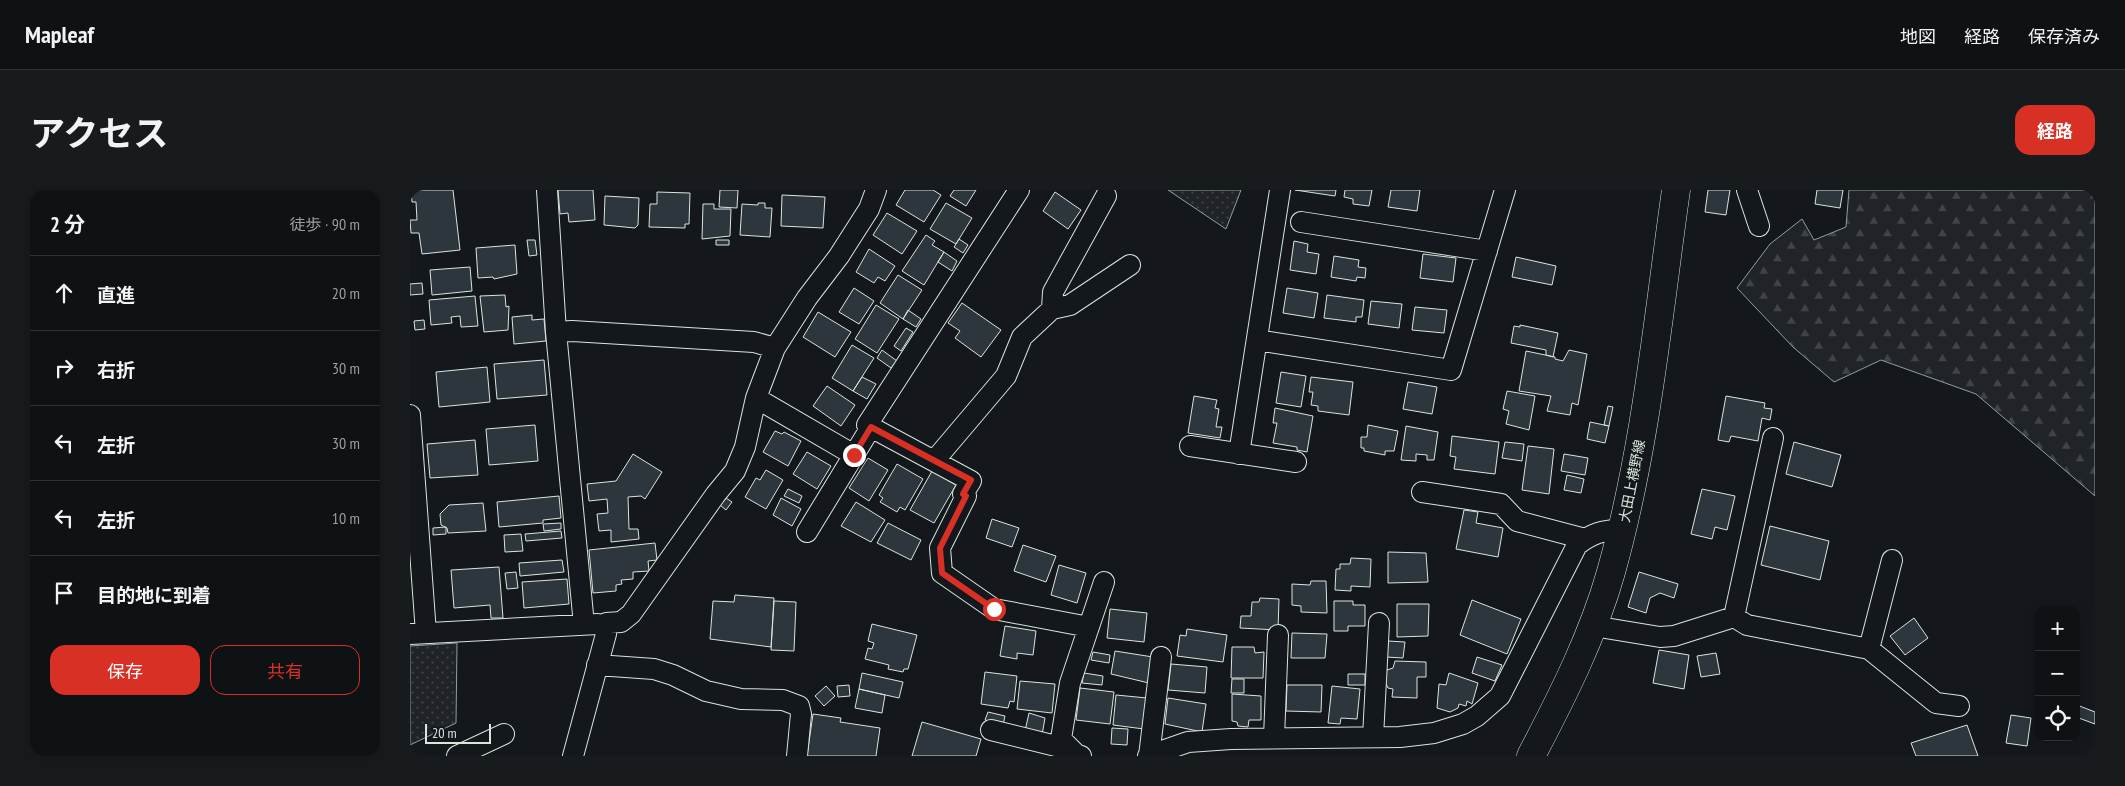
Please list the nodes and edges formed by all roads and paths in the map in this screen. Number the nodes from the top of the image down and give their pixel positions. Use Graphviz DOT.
graph roads {
  1 [pos="547,190"];
  2 [pos="876,190"];
  3 [pos="1019,190"];
  4 [pos="1280,190"];
  5 [pos="1506,190"];
  6 [pos="1676,190"];
  7 [pos="1747,190"];
  8 [pos="1106,196"];
  9 [pos="1301,222"];
  10 [pos="1759,226"];
  11 [pos="1487,251"];
  12 [pos="1130,265"];
  13 [pos="1052,309"];
  14 [pos="556,332"];
  15 [pos="1257,340"];
  16 [pos="774,348"];
  17 [pos="756,398"];
  18 [pos="410,415"];
  19 [pos="871,427"];
  20 [pos="1773,438"];
  21 [pos="1190,446"];
  22 [pos="1239,454"];
  23 [pos="854,455"];
  24 [pos="934,461"];
  25 [pos="1296,462"];
  26 [pos="413,476"];
  27 [pos="1422,492"];
  28 [pos="1622,530"];
  29 [pos="807,532"];
  30 [pos="1585,539"];
  31 [pos="1892,560"];
  32 [pos="1104,582"];
  33 [pos="1734,617"];
  34 [pos="606,623"];
  35 [pos="1379,623"];
  36 [pos="584,624"];
  37 [pos="1593,626"];
  38 [pos="1089,628"];
  39 [pos="418,633"];
  40 [pos="1278,635"];
  41 [pos="1870,649"];
  42 [pos="1161,657"];
  43 [pos="596,665"];
  44 [pos="1959,706"];
  45 [pos="991,730"];
  46 [pos="504,734"];
  47 [pos="1373,737"];
  48 [pos="1274,738"];
  49 [pos="1076,753"];
  50 [pos="457,756"];
  51 [pos="573,756"];
  52 [pos="797,756"];
  53 [pos="1148,756"];
  54 [pos="1532,756"];
  1 -- 14 [label="street"];
  2 -- 16 [label="street"];
  3 -- 19 [label="street"];
  4 -- 15 [label="street"];
  5 -- 11 [label="street"];
  6 -- 28 [label="main road, 大田上横野線"];
  7 -- 10 [label="street"];
  8 -- 13 [label="street"];
  9 -- 11 [label="street"];
  11 -- 15 [label="street"];
  12 -- 13 [label="street"];
  13 -- 24 [label="street"];
  14 -- 16 [label="street"];
  14 -- 36 [label="street"];
  15 -- 22 [label="street"];
  16 -- 17 [label="street"];
  17 -- 23 [label="street"];
  17 -- 34 [label="street"];
  18 -- 26 [label="street"];
  19 -- 23 [label="street"];
  19 -- 24 [label="street"];
  20 -- 33 [label="street"];
  21 -- 22 [label="street"];
  22 -- 25 [label="street"];
  23 -- 29 [label="street"];
  24 -- 38 [label="street"];
  26 -- 39 [label="street"];
  27 -- 30 [label="street"];
  28 -- 30 [label="street"];
  28 -- 37 [label="main road, 大田上横野線"];
  30 -- 47 [label="street"];
  31 -- 41 [label="street"];
  32 -- 38 [label="street"];
  33 -- 37 [label="street"];
  33 -- 41 [label="street"];
  34 -- 36 [label="street"];
  34 -- 43 [label="street"];
  35 -- 47 [label="street"];
  36 -- 39 [label="street"];
  37 -- 54 [label="main road, 大田上横野線"];
  38 -- 49 [label="street"];
  40 -- 48 [label="street"];
  41 -- 44 [label="street"];
  42 -- 53 [label="street"];
  43 -- 51 [label="street"];
  43 -- 52 [label="street"];
  45 -- 49 [label="street"];
  46 -- 50 [label="street"];
  47 -- 48 [label="street"];
  48 -- 53 [label="street"];
}
